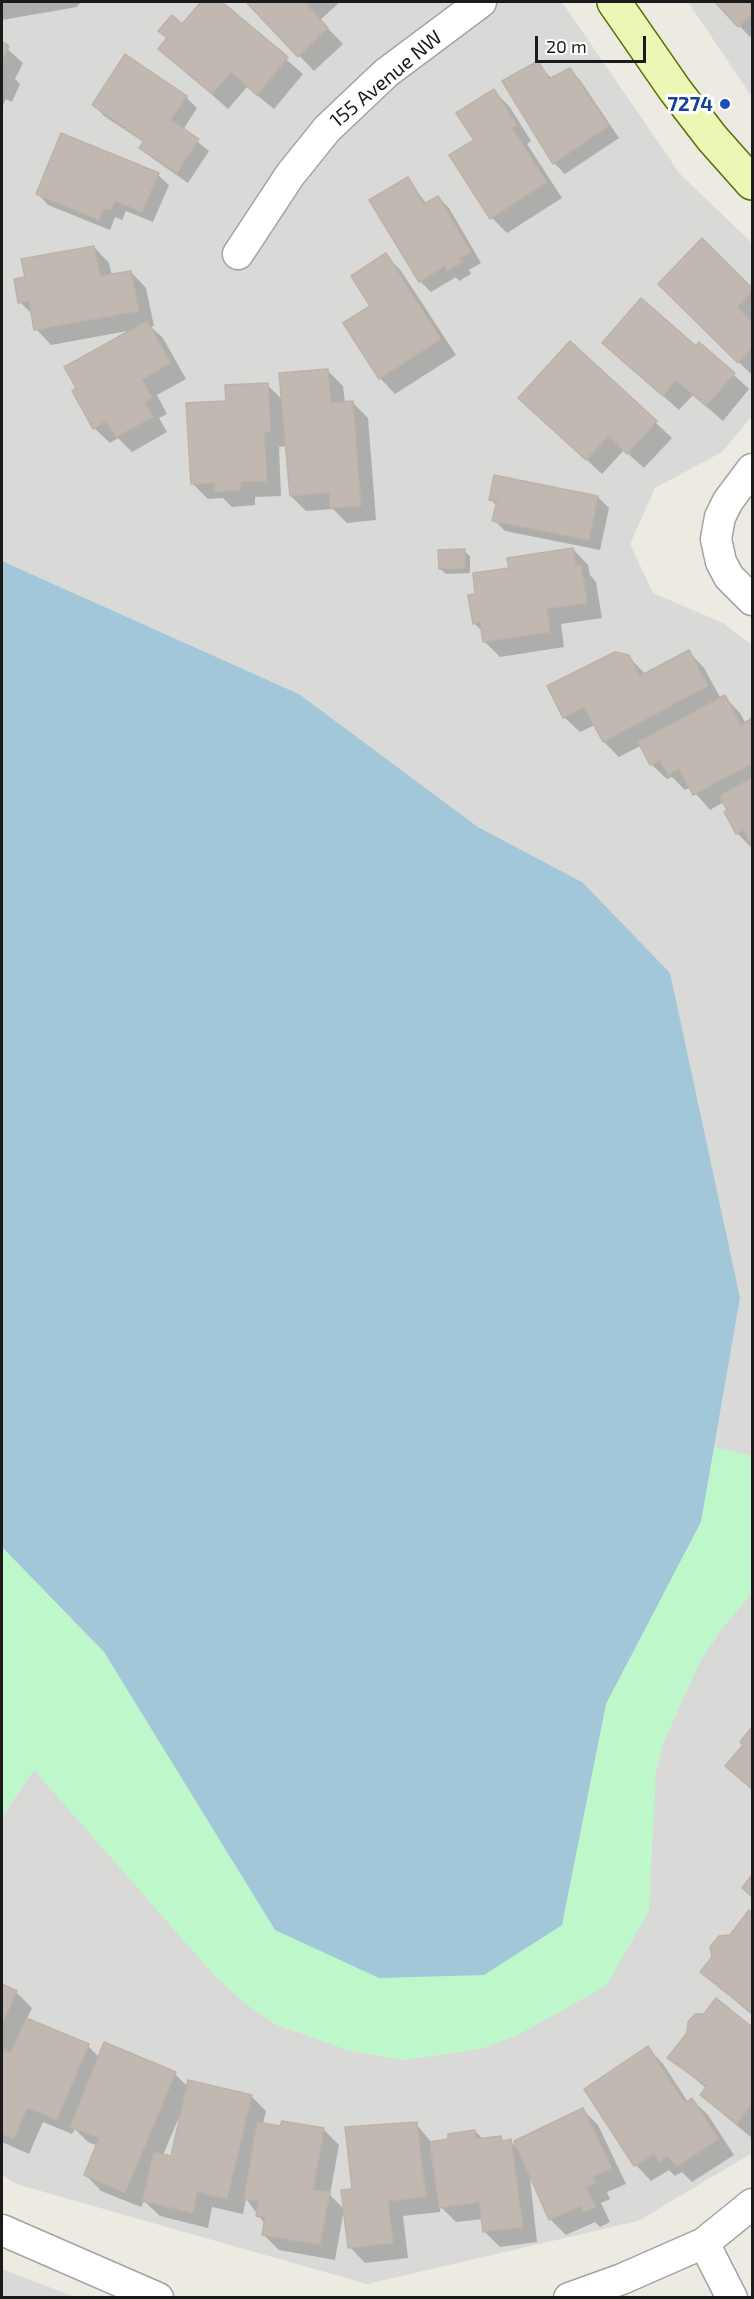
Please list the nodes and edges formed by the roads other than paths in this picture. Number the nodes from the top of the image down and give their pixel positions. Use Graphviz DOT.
graph roads {
  1 [pos="481,2"];
  2 [pos="614,2"];
  3 [pos="753,183"];
  4 [pos="237,254"];
  5 [pos="753,469"];
  6 [pos="753,600"];
  7 [pos="753,2204"];
  8 [pos="2,2230"];
  9 [pos="704,2243"];
  10 [pos="753,2296"];
  11 [pos="158,2298"];
  12 [pos="570,2298"];
  13 [pos="732,2298"];
  14 [pos="744,2298"];
  1 -- 4 [label="street, 155 Avenue NW"];
  2 -- 3 [label="street"];
  5 -- 6 [label="street"];
  7 -- 9 [label="street"];
  8 -- 11 [label="street"];
  9 -- 12 [label="street"];
  9 -- 13 [label="street"];
  10 -- 14 [label="street"];
}
